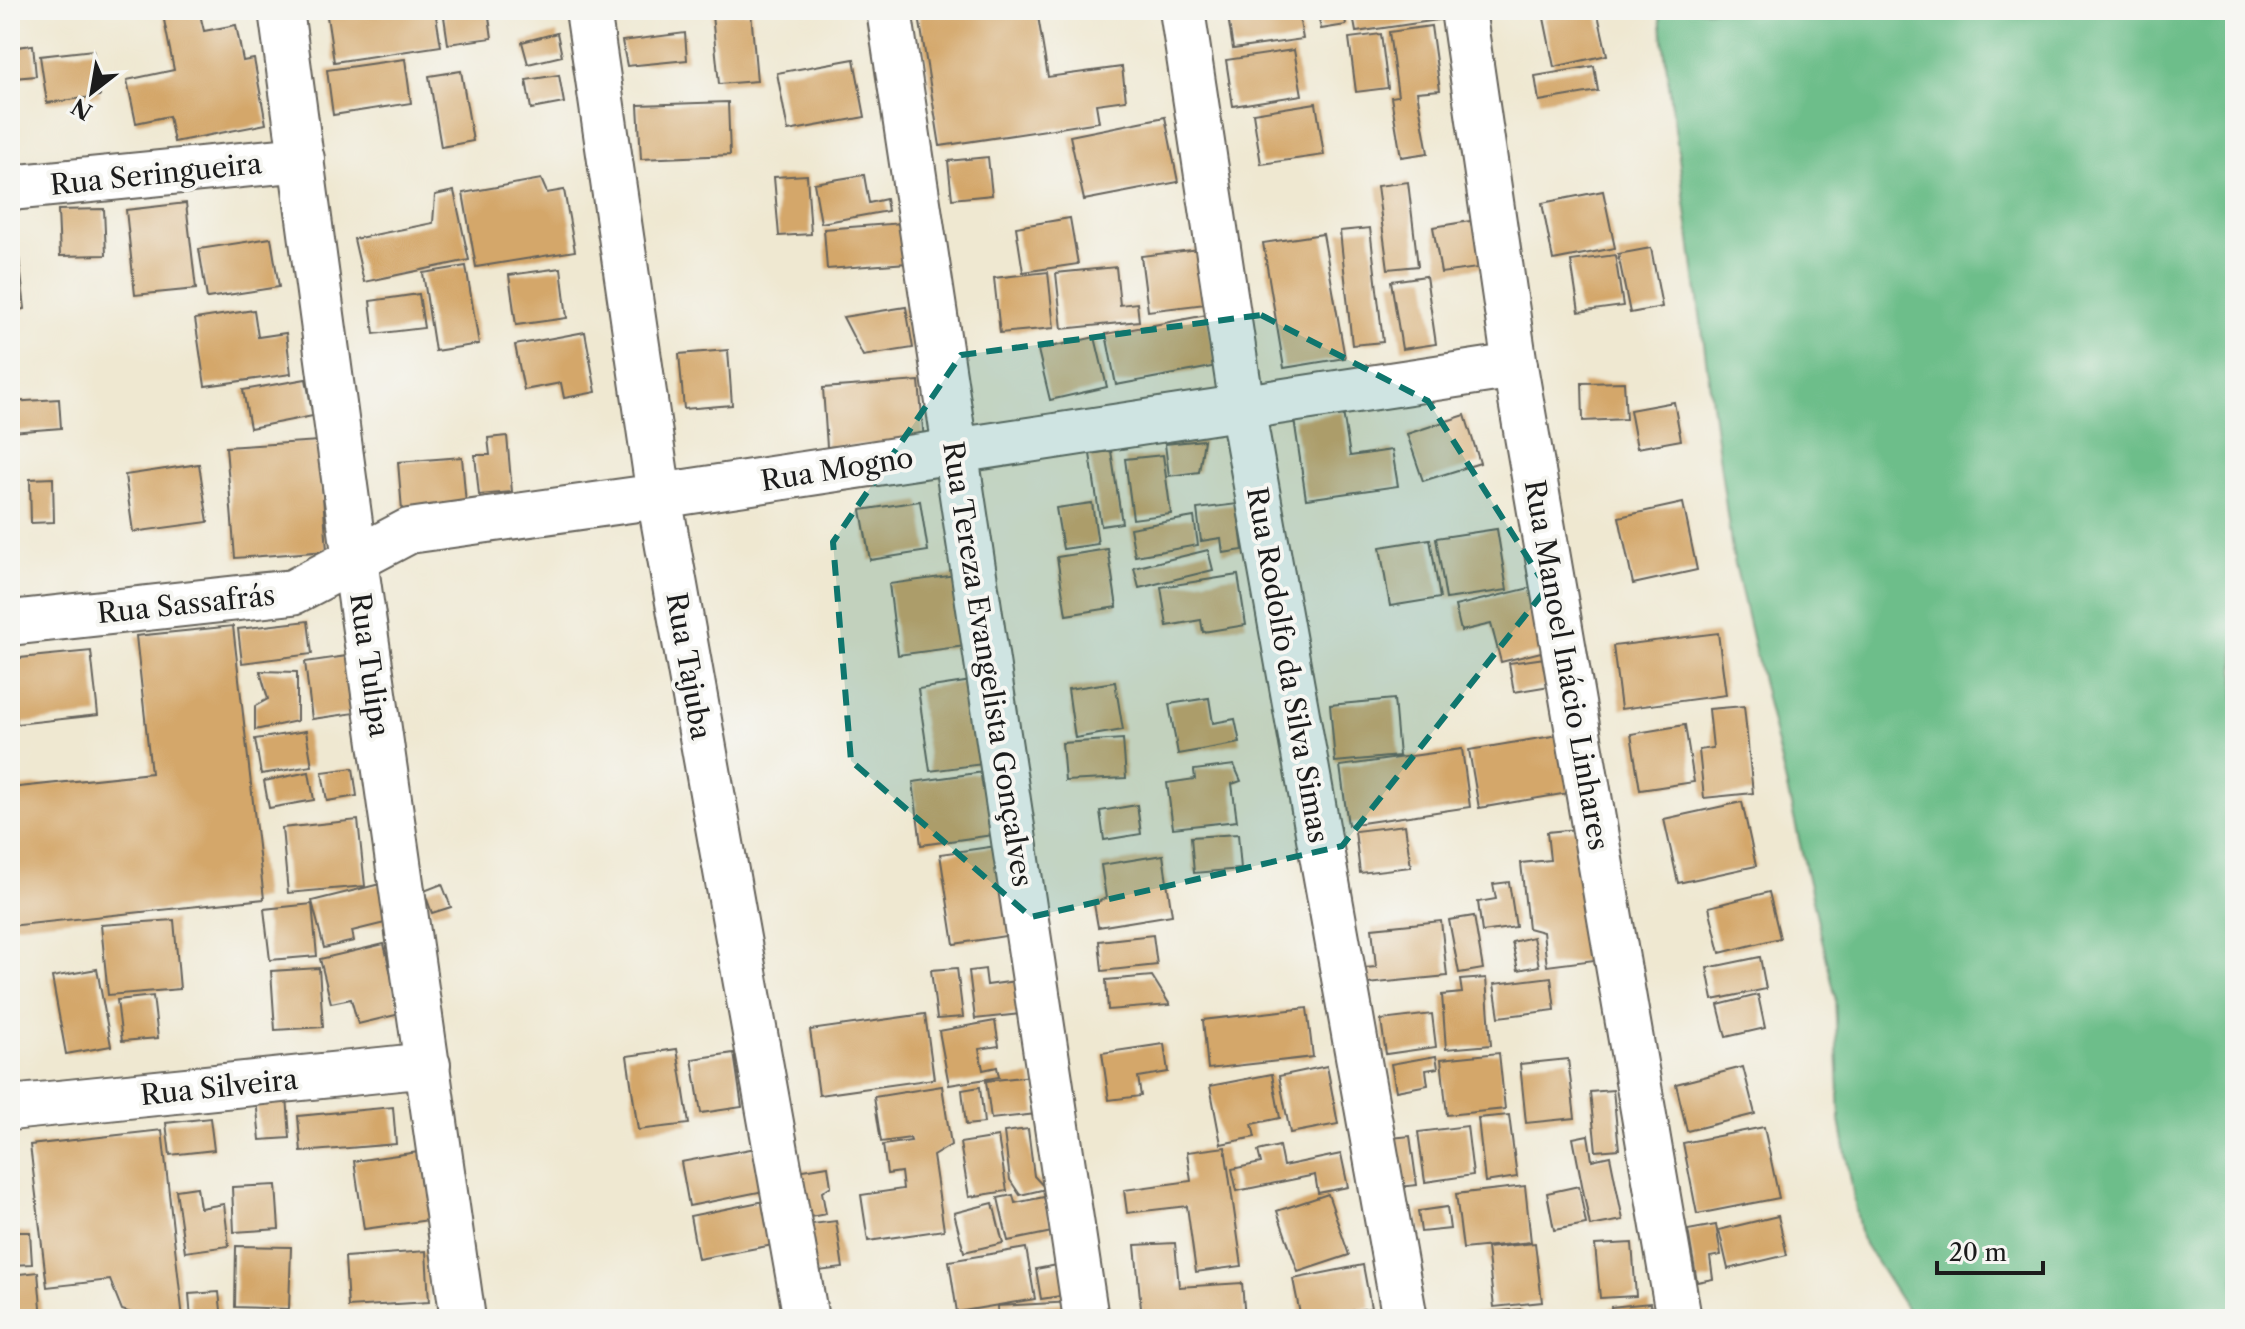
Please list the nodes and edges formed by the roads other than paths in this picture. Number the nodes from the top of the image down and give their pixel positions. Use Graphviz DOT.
graph roads {
  1 [pos="281,10"];
  2 [pos="588,10"];
  3 [pos="889,10"];
  4 [pos="1182,10"];
  5 [pos="1463,10"];
  6 [pos="302,159"];
  7 [pos="10,188"];
  8 [pos="1515,366"];
  9 [pos="1242,407"];
  10 [pos="956,451"];
  11 [pos="659,496"];
  12 [pos="355,560"];
  13 [pos="10,623"];
  14 [pos="428,1065"];
  15 [pos="10,1108"];
  16 [pos="463,1319"];
  17 [pos="806,1319"];
  18 [pos="1086,1319"];
  19 [pos="1405,1319"];
  20 [pos="1679,1319"];
  1 -- 6 [label="street, Rua Tulipa"];
  2 -- 11 [label="street, Rua Tajuba"];
  3 -- 10 [label="street, Rua Tereza Evangelista Gonçalves"];
  4 -- 9 [label="street, Rua Rodolfo da Silva Simas"];
  5 -- 8 [label="street, Rua Manoel Inácio Linhares"];
  6 -- 7 [label="street, Rua Seringueira"];
  6 -- 12 [label="street, Rua Tulipa"];
  8 -- 9 [label="street, Rua Mogno"];
  8 -- 20 [label="street, Rua Manoel Inácio Linhares"];
  9 -- 10 [label="street, Rua Mogno"];
  9 -- 19 [label="street, Rua Rodolfo da Silva Simas"];
  10 -- 11 [label="street, Rua Mogno"];
  10 -- 18 [label="street, Rua Tereza Evangelista Gonçalves"];
  11 -- 12 [label="street, Rua Mogno"];
  11 -- 17 [label="street, Rua Tajuba"];
  12 -- 13 [label="street, Rua Sassafrás"];
  12 -- 14 [label="street, Rua Tulipa"];
  14 -- 15 [label="street, Rua Silveira"];
  14 -- 16 [label="street, Rua Tulipa"];
}
